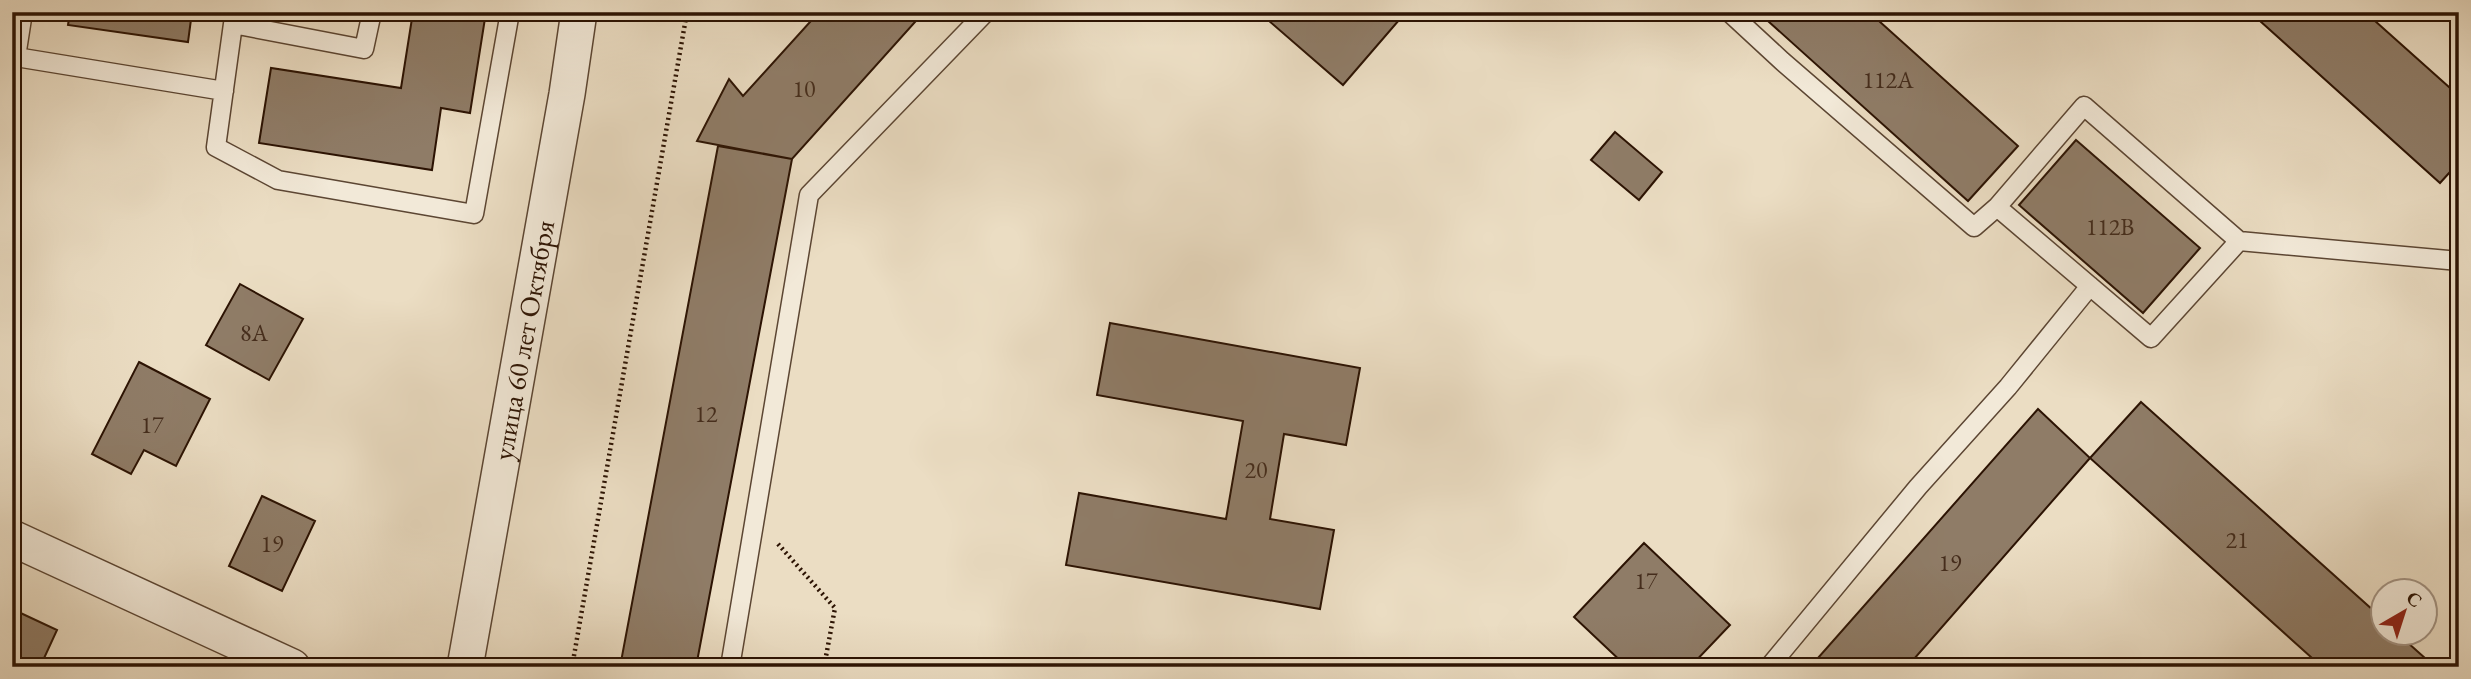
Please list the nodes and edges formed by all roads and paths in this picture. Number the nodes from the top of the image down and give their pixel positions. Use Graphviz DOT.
graph roads {
  1 [pos="23,12"];
  2 [pos="372,12"];
  3 [pos="510,12"];
  4 [pos="579,12"];
  5 [pos="687,12"];
  6 [pos="986,12"];
  7 [pos="1729,12"];
  8 [pos="234,18"];
  9 [pos="224,91"];
  10 [pos="1997,207"];
  11 [pos="2239,241"];
  12 [pos="2459,261"];
  13 [pos="2090,286"];
  14 [pos="755,518"];
  15 [pos="12,538"];
  16 [pos="292,667"];
  17 [pos="465,667"];
  18 [pos="572,667"];
  19 [pos="730,667"];
  20 [pos="824,667"];
  21 [pos="1769,667"];
  1 -- 9 [label="lane"];
  2 -- 8 [label="lane"];
  3 -- 9 [label="lane"];
  4 -- 17 [label="street, улица 60 лет Октября"];
  5 -- 18 [label="path"];
  6 -- 14 [label="lane"];
  7 -- 10 [label="lane"];
  8 -- 9 [label="lane"];
  10 -- 11 [label="lane"];
  10 -- 13 [label="lane"];
  11 -- 12 [label="lane"];
  11 -- 13 [label="lane"];
  13 -- 21 [label="lane"];
  14 -- 19 [label="lane"];
  14 -- 20 [label="path"];
  15 -- 16 [label="street"];
}
